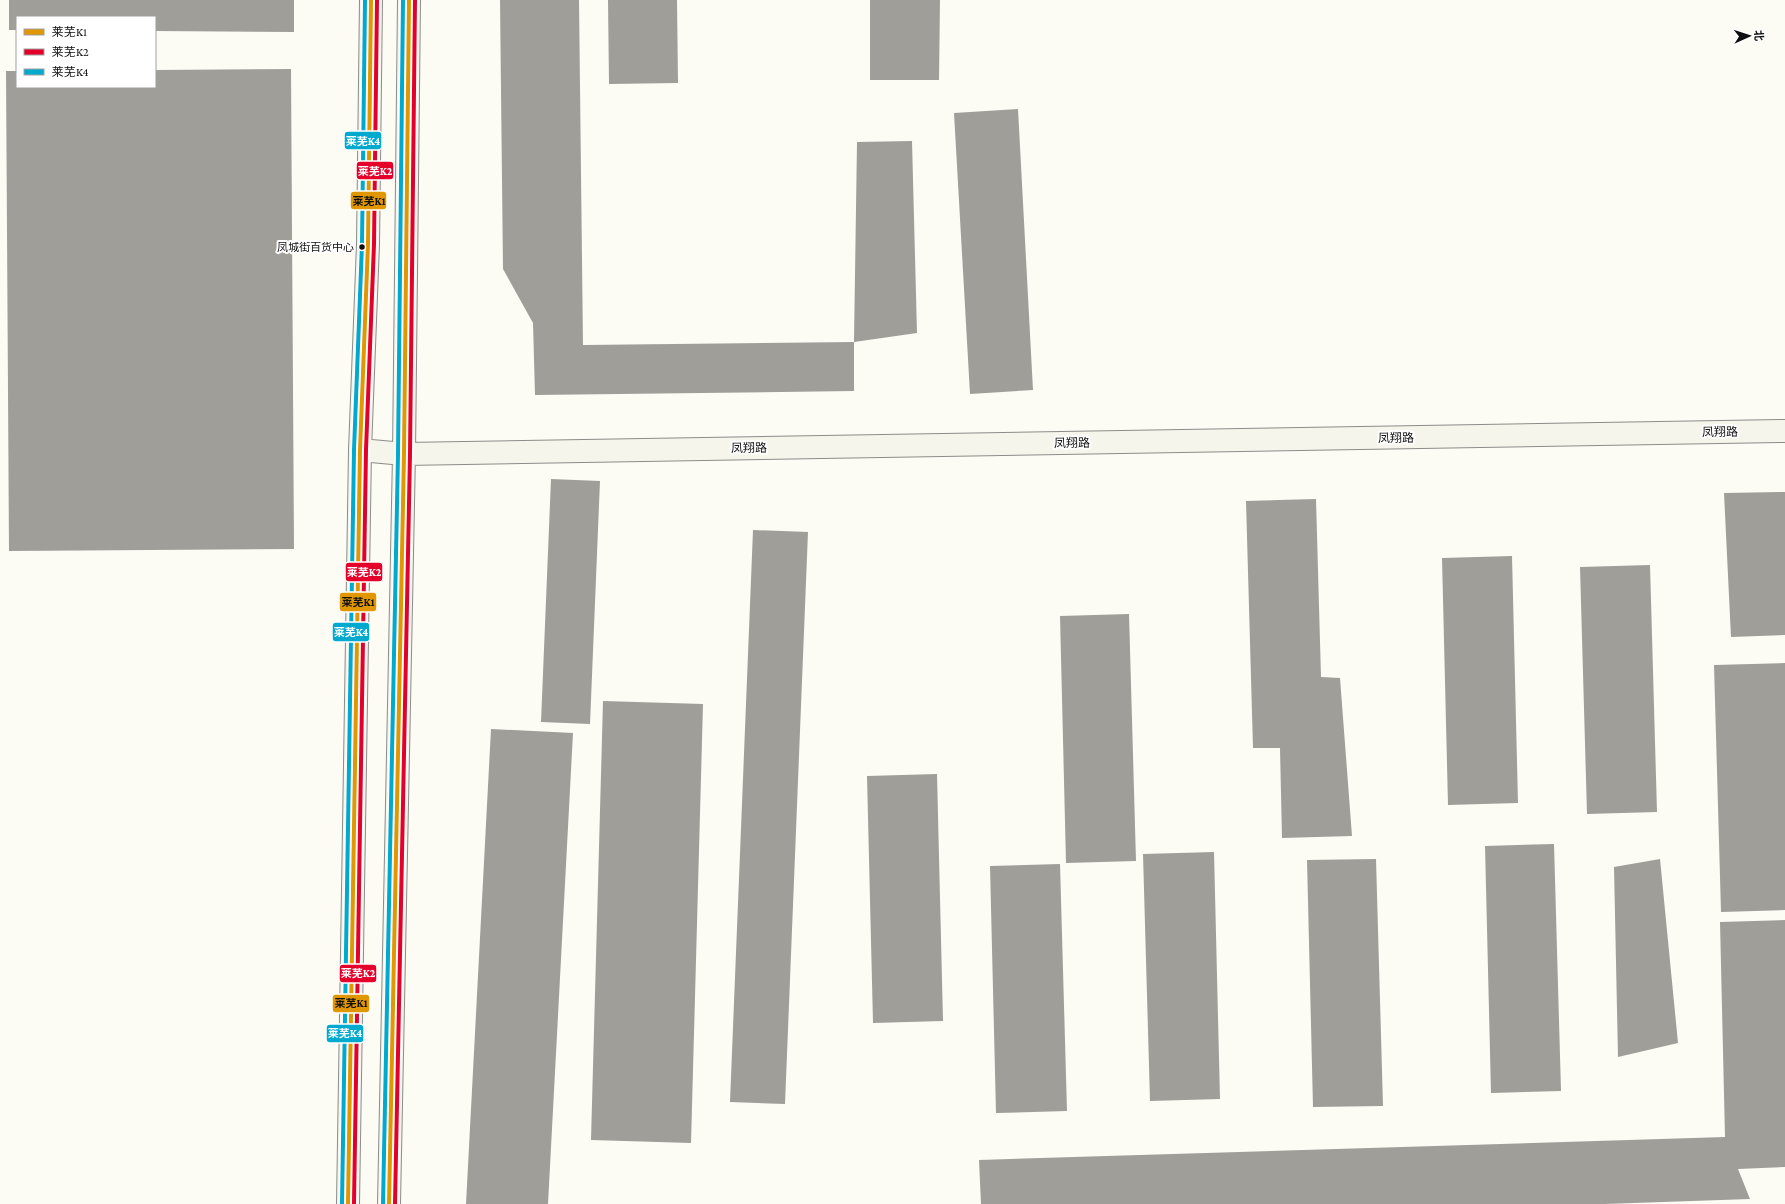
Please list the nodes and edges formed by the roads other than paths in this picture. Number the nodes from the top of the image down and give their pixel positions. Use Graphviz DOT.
graph roads {
  1 [pos="371,0"];
  2 [pos="409,0"];
  3 [pos="1785,431"];
  4 [pos="360,450"];
  5 [pos="404,454"];
  6 [pos="348,1204"];
  7 [pos="389,1204"];
  1 -- 4 [label="main road"];
  2 -- 5 [label="main road"];
  3 -- 5 [label="main road, 凤翔路"];
  4 -- 5 [label="main road, 凤翔路"];
  4 -- 6 [label="main road"];
  5 -- 7 [label="main road"];
}
